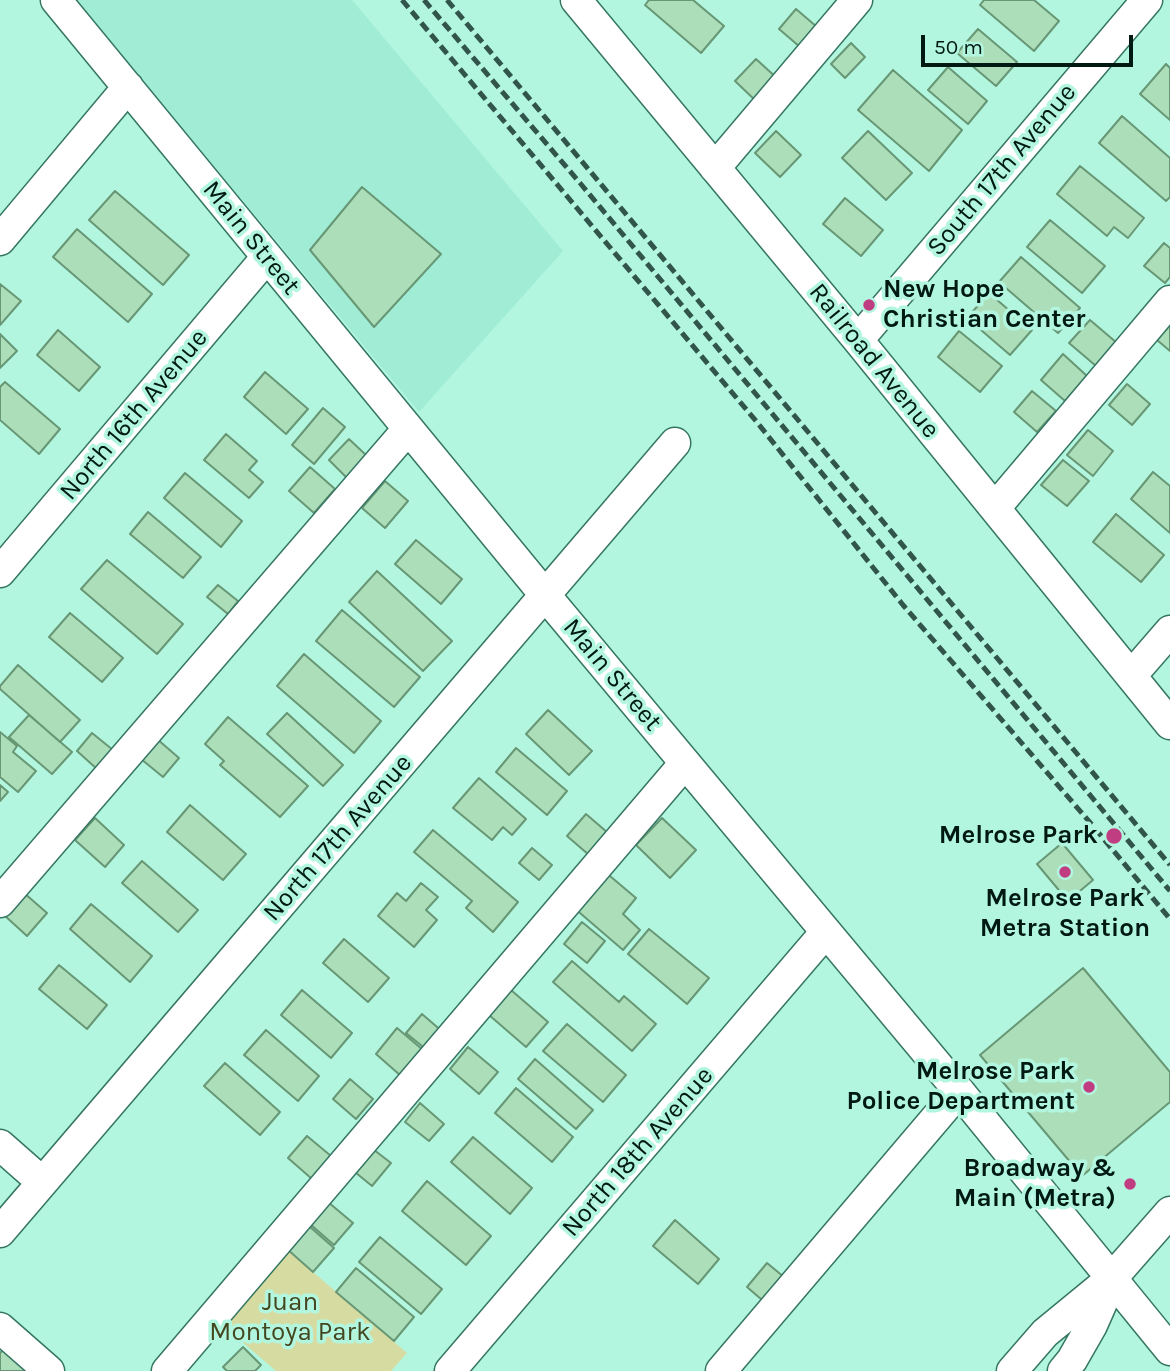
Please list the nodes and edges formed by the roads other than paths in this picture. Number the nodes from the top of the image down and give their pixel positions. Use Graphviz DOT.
graph roads {
  1 [pos="56,0"];
  2 [pos="857,0"];
  3 [pos="1147,0"];
  4 [pos="580,2"];
  5 [pos="128,88"];
  6 [pos="715,169"];
  7 [pos="0,240"];
  8 [pos="267,257"];
  9 [pos="1170,302"];
  10 [pos="858,341"];
  11 [pos="408,429"];
  12 [pos="675,443"];
  13 [pos="995,508"];
  14 [pos="0,572"];
  15 [pos="545,595"];
  16 [pos="1170,631"];
  17 [pos="1131,676"];
  18 [pos="1170,724"];
  19 [pos="685,764"];
  20 [pos="0,902"];
  21 [pos="825,933"];
  22 [pos="959,1091"];
  23 [pos="0,1145"];
  24 [pos="42,1182"];
  25 [pos="1170,1212"];
  26 [pos="0,1232"];
  27 [pos="1112,1278"];
  28 [pos="0,1328"];
  29 [pos="1170,1350"];
  30 [pos="49,1371"];
  31 [pos="167,1371"];
  32 [pos="450,1371"];
  33 [pos="721,1371"];
  34 [pos="1012,1371"];
  35 [pos="1063,1371"];
  1 -- 5 [label="street, Main Street"];
  2 -- 6 [label="street"];
  3 -- 10 [label="street, South 17th Avenue"];
  4 -- 6 [label="street, Railroad Avenue"];
  5 -- 7 [label="street"];
  5 -- 8 [label="street, Main Street"];
  6 -- 10 [label="street, Railroad Avenue"];
  8 -- 11 [label="street, Main Street"];
  8 -- 14 [label="street, North 16th Avenue"];
  9 -- 13 [label="street"];
  10 -- 13 [label="street, Railroad Avenue"];
  11 -- 15 [label="street, Main Street"];
  11 -- 20 [label="street"];
  12 -- 15 [label="street, North 17th Avenue"];
  13 -- 17 [label="street, Railroad Avenue"];
  15 -- 19 [label="street, Main Street"];
  15 -- 24 [label="street, North 17th Avenue"];
  16 -- 17 [label="street"];
  17 -- 18 [label="street, Railroad Avenue"];
  19 -- 21 [label="street, Main Street"];
  19 -- 31 [label="street"];
  21 -- 22 [label="street, Main Street"];
  21 -- 32 [label="street, North 18th Avenue"];
  22 -- 27 [label="street, Main Street"];
  22 -- 33 [label="street"];
  23 -- 24 [label="street"];
  24 -- 26 [label="street, North 17th Avenue"];
  25 -- 27 [label="street"];
  27 -- 29 [label="street, Main Street"];
  27 -- 34 [label="street"];
  27 -- 35 [label="street"];
  28 -- 30 [label="street"];
}
